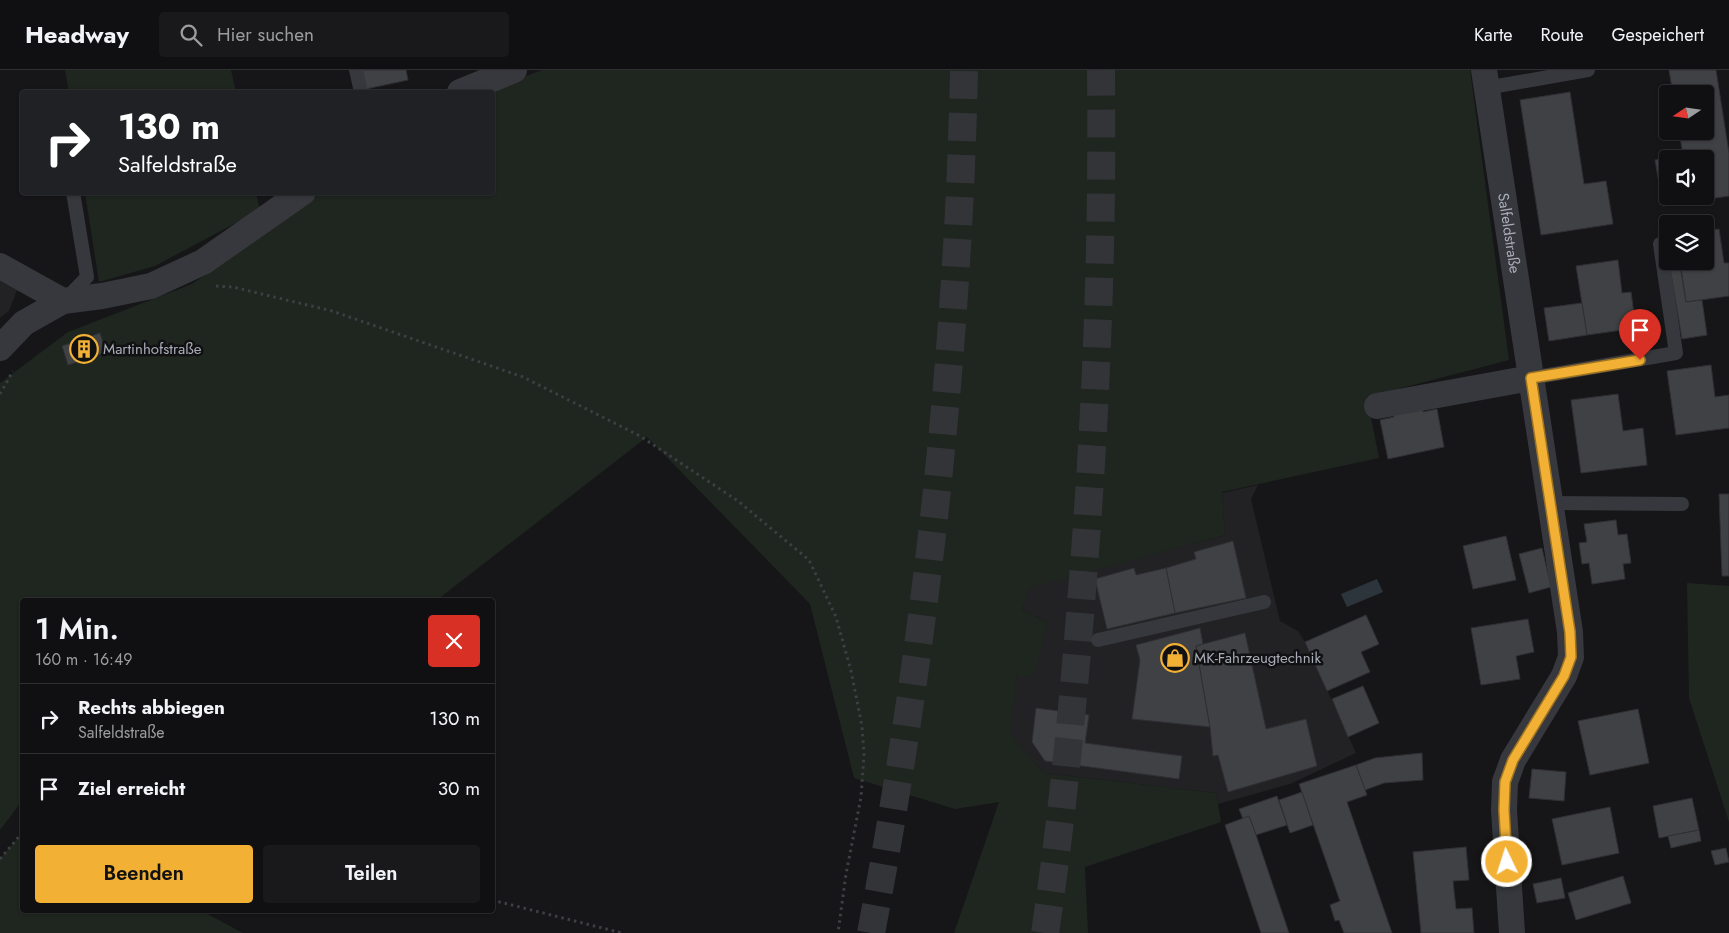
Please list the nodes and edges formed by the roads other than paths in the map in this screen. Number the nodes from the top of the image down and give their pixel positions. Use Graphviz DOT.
graph roads {
  1 [pos="356,70"];
  2 [pos="1588,70"];
  3 [pos="510,71"];
  4 [pos="1485,79"];
  5 [pos="361,90"];
  6 [pos="465,90"];
  7 [pos="73,195"];
  8 [pos="299,195"];
  9 [pos="0,266"];
  10 [pos="1664,270"];
  11 [pos="64,302"];
  12 [pos="0,348"];
  13 [pos="1531,378"];
  14 [pos="1377,406"];
  15 [pos="1550,503"];
  16 [pos="1682,504"];
  17 [pos="1264,602"];
  18 [pos="1098,640"];
  19 [pos="1512,933"];
  1 -- 5 [label="lane"];
  2 -- 4 [label="lane, Salfeldstraße"];
  3 -- 6 [label="street"];
  4 -- 13 [label="street, Salfeldstraße"];
  7 -- 11 [label="lane"];
  8 -- 11 [label="street"];
  9 -- 11 [label="street"];
  10 -- 13 [label="lane"];
  11 -- 12 [label="street"];
  13 -- 14 [label="street"];
  13 -- 15 [label="street, Salfeldstraße"];
  15 -- 16 [label="lane"];
  15 -- 19 [label="street, Salfeldstraße"];
  17 -- 18 [label="lane"];
}
